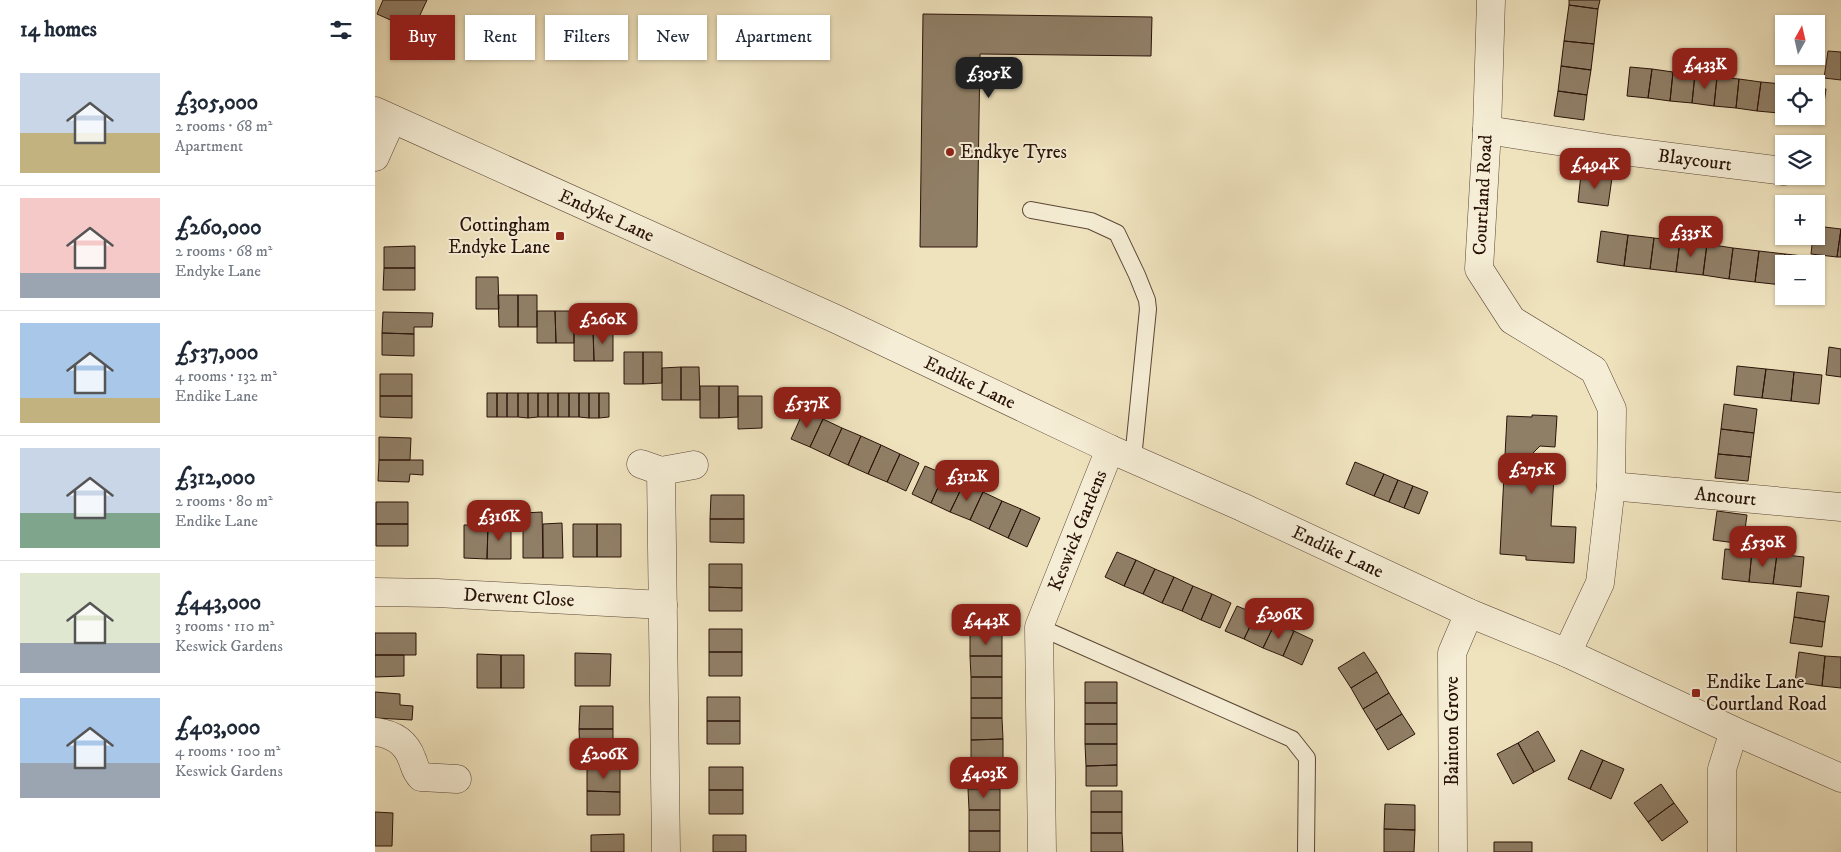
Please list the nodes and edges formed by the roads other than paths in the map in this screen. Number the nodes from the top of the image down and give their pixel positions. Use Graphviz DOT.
graph roads {
  1 [pos="1491,0"];
  2 [pos="383,115"];
  3 [pos="1487,130"];
  4 [pos="375,157"];
  5 [pos="1775,170"];
  6 [pos="1031,210"];
  7 [pos="837,319"];
  8 [pos="1121,454"];
  9 [pos="693,465"];
  10 [pos="1611,486"];
  11 [pos="1841,507"];
  12 [pos="375,592"];
  13 [pos="663,605"];
  14 [pos="1469,613"];
  15 [pos="1039,627"];
  16 [pos="1567,653"];
  17 [pos="1734,731"];
  18 [pos="375,732"];
  19 [pos="1841,778"];
  20 [pos="457,779"];
  21 [pos="666,852"];
  22 [pos="1042,852"];
  23 [pos="1306,852"];
  24 [pos="1453,852"];
  25 [pos="1722,852"];
  1 -- 3 [label="street, Courtland Road"];
  2 -- 4 [label="street"];
  2 -- 7 [label="street, Endyke Lane"];
  3 -- 5 [label="street, Blaycourt"];
  3 -- 10 [label="street, Courtland Road"];
  6 -- 8 [label="lane"];
  7 -- 8 [label="street, Endike Lane"];
  8 -- 14 [label="street, Endike Lane"];
  8 -- 15 [label="street, Keswick Gardens"];
  9 -- 13 [label="street"];
  10 -- 11 [label="street, Ancourt"];
  10 -- 16 [label="street, Courtland Road"];
  12 -- 13 [label="street, Derwent Close"];
  13 -- 21 [label="street"];
  14 -- 16 [label="street, Endike Lane"];
  14 -- 24 [label="street, Bainton Grove"];
  15 -- 22 [label="street, Keswick Gardens"];
  15 -- 23 [label="lane"];
  16 -- 17 [label="street, Endike Lane"];
  17 -- 19 [label="street, Endike Lane"];
  17 -- 25 [label="street"];
  18 -- 20 [label="street"];
}
